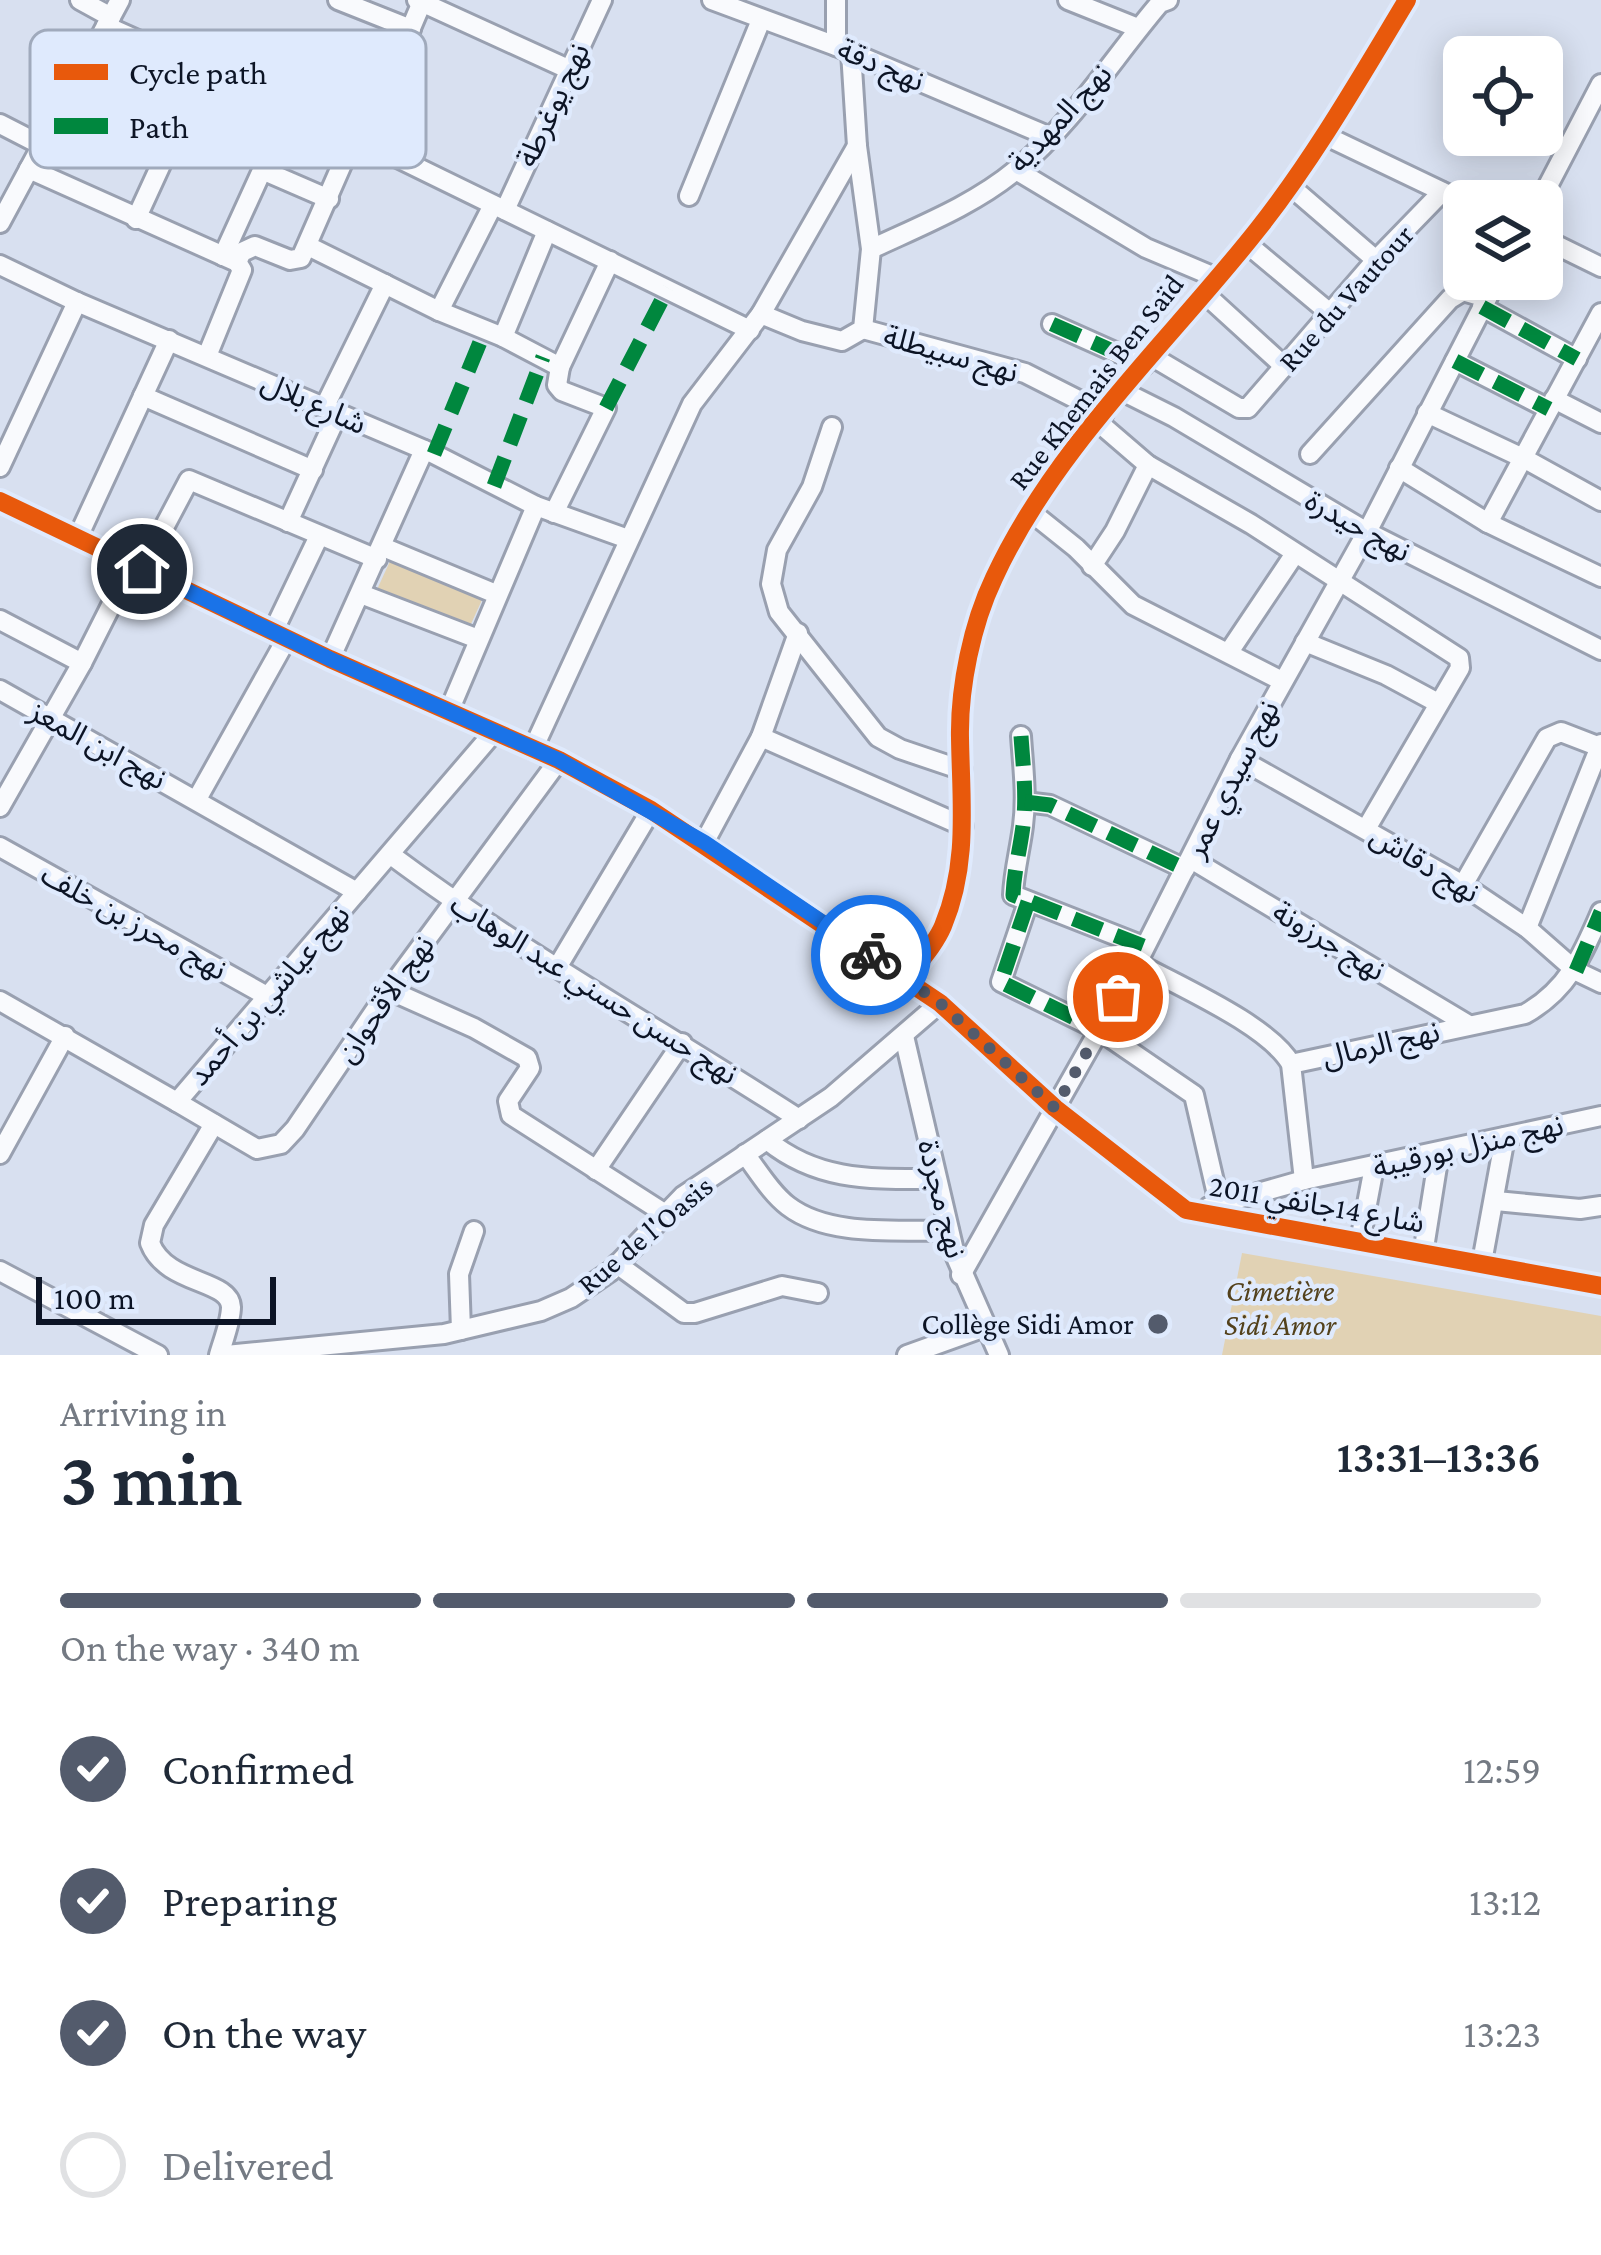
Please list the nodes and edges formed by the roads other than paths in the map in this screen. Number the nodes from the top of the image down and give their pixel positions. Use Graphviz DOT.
graph roads {
  1 [pos="80,0"];
  2 [pos="338,0"];
  3 [pos="602,0"];
  4 [pos="712,0"];
  5 [pos="836,0"];
  6 [pos="1068,0"];
  7 [pos="1407,0"];
  8 [pos="420,1"];
  9 [pos="1163,1"];
  10 [pos="377,7"];
  11 [pos="112,14"];
  12 [pos="761,20"];
  13 [pos="1138,28"];
  14 [pos="412,29"];
  15 [pos="138,30"];
  16 [pos="844,49"];
  17 [pos="568,69"];
  18 [pos="1601,84"];
  19 [pos="0,124"];
  20 [pos="1324,135"];
  21 [pos="1048,136"];
  22 [pos="30,139"];
  23 [pos="857,146"];
  24 [pos="30,165"];
  25 [pos="159,168"];
  26 [pos="344,168"];
  27 [pos="419,168"];
  28 [pos="28,169"];
  29 [pos="262,170"];
  30 [pos="1016,170"];
  31 [pos="1551,180"];
  32 [pos="1290,186"];
  33 [pos="1442,192"];
  34 [pos="689,196"];
  35 [pos="328,199"];
  36 [pos="500,207"];
  37 [pos="136,219"];
  38 [pos="0,223"];
  39 [pos="548,231"];
  40 [pos="1246,243"];
  41 [pos="308,247"];
  42 [pos="871,248"];
  43 [pos="1563,248"];
  44 [pos="230,259"];
  45 [pos="610,260"];
  46 [pos="1376,260"];
  47 [pos="0,265"];
  48 [pos="1601,267"];
  49 [pos="385,284"];
  50 [pos="1211,286"];
  51 [pos="77,302"];
  52 [pos="1485,302"];
  53 [pos="439,311"];
  54 [pos="1601,313"];
  55 [pos="1331,314"];
  56 [pos="755,322"];
  57 [pos="1052,324"];
  58 [pos="862,329"];
  59 [pos="503,337"];
  60 [pos="169,340"];
  61 [pos="1588,349"];
  62 [pos="207,356"];
  63 [pos="1148,360"];
  64 [pos="1456,361"];
  65 [pos="560,367"];
  66 [pos="1285,367"];
  67 [pos="1122,391"];
  68 [pos="143,397"];
  69 [pos="1552,404"];
  70 [pos="331,411"];
  71 [pos="1427,413"];
  72 [pos="1101,417"];
  73 [pos="1601,423"];
  74 [pos="832,427"];
  75 [pos="424,450"];
  76 [pos="1310,454"];
  77 [pos="1523,458"];
  78 [pos="1148,465"];
  79 [pos="0,467"];
  80 [pos="1399,468"];
  81 [pos="313,470"];
  82 [pos="0,501"];
  83 [pos="1601,501"];
  84 [pos="545,509"];
  85 [pos="1031,512"];
  86 [pos="288,522"];
  87 [pos="1488,523"];
  88 [pos="1367,532"];
  89 [pos="320,536"];
  90 [pos="78,537"];
  91 [pos="628,539"];
  92 [pos="380,553"];
  93 [pos="1294,555"];
  94 [pos="1092,566"];
  95 [pos="137,567"];
  96 [pos="1601,577"];
  97 [pos="1338,583"];
  98 [pos="361,594"];
  99 [pos="496,594"];
  100 [pos="0,620"];
  101 [pos="798,633"];
  102 [pos="280,635"];
  103 [pos="478,639"];
  104 [pos="1305,642"];
  105 [pos="1601,650"];
  106 [pos="1229,652"];
  107 [pos="330,659"];
  108 [pos="82,663"];
  109 [pos="1282,681"];
  110 [pos="0,691"];
  111 [pos="1438,703"];
  112 [pos="449,711"];
  113 [pos="50,718"];
  114 [pos="494,732"];
  115 [pos="761,736"];
  116 [pos="1021,736"];
  117 [pos="1600,746"];
  118 [pos="533,749"];
  119 [pos="1240,759"];
  120 [pos="559,760"];
  121 [pos="962,770"];
  122 [pos="196,799"];
  123 [pos="1025,802"];
  124 [pos="0,807"];
  125 [pos="651,810"];
  126 [pos="963,826"];
  127 [pos="1366,829"];
  128 [pos="704,842"];
  129 [pos="0,847"];
  130 [pos="391,855"];
  131 [pos="1188,864"];
  132 [pos="1463,885"];
  133 [pos="357,892"];
  134 [pos="453,902"];
  135 [pos="1028,902"];
  136 [pos="1601,912"];
  137 [pos="1527,928"];
  138 [pos="1140,955"];
  139 [pos="558,966"];
  140 [pos="1576,971"];
  141 [pos="906,979"];
  142 [pos="1601,982"];
  143 [pos="389,990"];
  144 [pos="267,996"];
  145 [pos="0,1001"];
  146 [pos="940,1003"];
  147 [pos="1467,1024"];
  148 [pos="1099,1030"];
  149 [pos="64,1036"];
  150 [pos="904,1036"];
  151 [pos="682,1043"];
  152 [pos="1291,1064"];
  153 [pos="177,1102"];
  154 [pos="1055,1108"];
  155 [pos="1601,1116"];
  156 [pos="800,1119"];
  157 [pos="214,1124"];
  158 [pos="1505,1137"];
  159 [pos="767,1140"];
  160 [pos="0,1154"];
  161 [pos="745,1154"];
  162 [pos="1438,1154"];
  163 [pos="1374,1167"];
  164 [pos="596,1170"];
  165 [pos="936,1179"];
  166 [pos="1304,1180"];
  167 [pos="1496,1201"];
  168 [pos="1219,1203"];
  169 [pos="1601,1206"];
  170 [pos="1196,1212"];
  171 [pos="664,1214"];
  172 [pos="474,1231"];
  173 [pos="949,1231"];
  174 [pos="1360,1241"];
  175 [pos="1423,1254"];
  176 [pos="1482,1262"];
  177 [pos="617,1264"];
  178 [pos="0,1271"];
  179 [pos="961,1275"];
  180 [pos="1601,1286"];
  181 [pos="818,1293"];
  182 [pos="985,1327"];
  183 [pos="453,1332"];
  184 [pos="312,1352"];
  185 [pos="158,1355"];
  186 [pos="223,1355"];
  187 [pos="446,1355"];
  188 [pos="908,1355"];
  189 [pos="999,1355"];
  1 -- 11 [label="street, نهج سبيطلة"];
  2 -- 10 [label="street"];
  3 -- 17 [label="street, نهج يوغرطة"];
  4 -- 12 [label="street, نهج دقة"];
  5 -- 16 [label="street"];
  6 -- 13 [label="street"];
  7 -- 20 [label="street, Rue Khemais Ben Saïd"];
  8 -- 14 [label="street"];
  8 -- 17 [label="street"];
  9 -- 13 [label="street, نهج المهدية"];
  10 -- 14 [label="street"];
  11 -- 15 [label="street, نهج سبيطلة"];
  12 -- 16 [label="street, نهج دقة"];
  12 -- 34 [label="street"];
  13 -- 21 [label="street, نهج المهدية"];
  16 -- 21 [label="street, نهج دقة"];
  16 -- 23 [label="street"];
  17 -- 36 [label="street, نهج يوغرطة"];
  18 -- 31 [label="street"];
  19 -- 22 [label="street"];
  20 -- 32 [label="street, Rue Khemais Ben Saïd"];
  20 -- 33 [label="street"];
  21 -- 30 [label="street, نهج المهدية"];
  23 -- 42 [label="street"];
  23 -- 56 [label="street"];
  24 -- 28 [label="street"];
  25 -- 37 [label="street"];
  26 -- 35 [label="street"];
  27 -- 36 [label="street, نهج سبيطلة"];
  28 -- 37 [label="street"];
  28 -- 38 [label="street"];
  29 -- 35 [label="street"];
  29 -- 44 [label="street"];
  30 -- 42 [label="street, نهج المهدية"];
  30 -- 50 [label="street"];
  32 -- 40 [label="street, Rue Khemais Ben Saïd"];
  32 -- 46 [label="street"];
  33 -- 46 [label="street, Rue du Vautour"];
  35 -- 41 [label="street"];
  36 -- 39 [label="street, نهج سبيطلة"];
  36 -- 53 [label="street, نهج يوغرطة"];
  37 -- 44 [label="street"];
  39 -- 45 [label="street, نهج سبيطلة"];
  39 -- 59 [label="street"];
  40 -- 50 [label="street, Rue Khemais Ben Saïd"];
  40 -- 55 [label="street"];
  41 -- 44 [label="street"];
  41 -- 49 [label="street"];
  42 -- 58 [label="street"];
  43 -- 48 [label="street"];
  44 -- 62 [label="street"];
  45 -- 56 [label="street, نهج سبيطلة"];
  45 -- 65 [label="street"];
  46 -- 55 [label="street, Rue du Vautour"];
  47 -- 51 [label="street, شارع بلال"];
  49 -- 53 [label="street"];
  49 -- 70 [label="street"];
  50 -- 63 [label="street, Rue Khemais Ben Saïd"];
  50 -- 66 [label="street"];
  51 -- 60 [label="street, شارع بلال"];
  51 -- 79 [label="street"];
  52 -- 61 [label="street"];
  52 -- 64 [label="street, نهج سيدي عمر"];
  52 -- 76 [label="street"];
  53 -- 59 [label="street"];
  54 -- 61 [label="street"];
  55 -- 66 [label="street, Rue du Vautour"];
  56 -- 58 [label="street, نهج سبيطلة"];
  56 -- 91 [label="street"];
  57 -- 63 [label="street"];
  58 -- 72 [label="street, نهج سبيطلة"];
  59 -- 65 [label="street"];
  60 -- 62 [label="street, شارع بلال"];
  60 -- 68 [label="street"];
  61 -- 69 [label="street"];
  62 -- 70 [label="street, شارع بلال"];
  63 -- 66 [label="street, Rue du Vautour"];
  63 -- 67 [label="street, Rue Khemais Ben Saïd"];
  64 -- 69 [label="street"];
  64 -- 71 [label="street, نهج سيدي عمر"];
  65 -- 84 [label="street"];
  67 -- 72 [label="street, Rue Khemais Ben Saïd"];
  67 -- 88 [label="street, نهج حيدرة"];
  68 -- 81 [label="street"];
  68 -- 90 [label="street"];
  69 -- 73 [label="street"];
  69 -- 77 [label="street"];
  70 -- 75 [label="street, شارع بلال"];
  70 -- 81 [label="street"];
  71 -- 77 [label="street"];
  71 -- 80 [label="street, نهج سيدي عمر"];
  72 -- 78 [label="street, نهج سبيطلة"];
  72 -- 85 [label="street, Rue Khemais Ben Saïd"];
  74 -- 101 [label="street"];
  75 -- 84 [label="street, شارع بلال"];
  75 -- 92 [label="street"];
  77 -- 83 [label="street"];
  77 -- 87 [label="street"];
  78 -- 93 [label="street, نهج سبيطلة"];
  78 -- 94 [label="street"];
  80 -- 87 [label="street"];
  80 -- 88 [label="street, نهج سيدي عمر"];
  81 -- 86 [label="street"];
  82 -- 90 [label="street, شارع 14جانفي 2011"];
  84 -- 91 [label="street, شارع بلال"];
  84 -- 99 [label="street"];
  85 -- 94 [label="street"];
  85 -- 121 [label="street, Rue Khemais Ben Saïd"];
  86 -- 89 [label="street"];
  86 -- 95 [label="street"];
  87 -- 96 [label="street"];
  88 -- 97 [label="street, نهج سيدي عمر"];
  88 -- 105 [label="street, نهج حيدرة"];
  89 -- 92 [label="street"];
  89 -- 102 [label="street, نهج ابن المعز"];
  90 -- 95 [label="street, شارع 14جانفي 2011"];
  91 -- 118 [label="street"];
  92 -- 98 [label="street"];
  92 -- 99 [label="street"];
  93 -- 97 [label="street, نهج سبيطلة"];
  93 -- 106 [label="street"];
  94 -- 106 [label="street"];
  95 -- 102 [label="street, شارع 14جانفي 2011"];
  95 -- 108 [label="street"];
  97 -- 104 [label="street, نهج سيدي عمر"];
  97 -- 111 [label="street, نهج سبيطلة"];
  98 -- 103 [label="street"];
  98 -- 107 [label="street"];
  99 -- 103 [label="street"];
  100 -- 108 [label="street"];
  101 -- 115 [label="street"];
  101 -- 121 [label="street"];
  102 -- 107 [label="street, شارع 14جانفي 2011"];
  102 -- 122 [label="street, نهج ابن المعز"];
  103 -- 112 [label="street"];
  104 -- 109 [label="street, نهج سيدي عمر"];
  104 -- 111 [label="street"];
  106 -- 109 [label="street"];
  107 -- 112 [label="street, شارع 14جانفي 2011"];
  108 -- 113 [label="street"];
  109 -- 119 [label="street, نهج سيدي عمر"];
  110 -- 113 [label="street, نهج ابن المعز"];
  111 -- 127 [label="street"];
  112 -- 114 [label="street, شارع 14جانفي 2011"];
  113 -- 122 [label="street, نهج ابن المعز"];
  113 -- 124 [label="street"];
  114 -- 118 [label="street, شارع 14جانفي 2011"];
  114 -- 130 [label="street, نهج عياشي بن أحمد"];
  115 -- 126 [label="street"];
  115 -- 128 [label="street"];
  116 -- 123 [label="street"];
  117 -- 132 [label="street"];
  117 -- 137 [label="street"];
  118 -- 120 [label="street, شارع 14جانفي 2011"];
  119 -- 127 [label="street, نهج دقاش"];
  119 -- 131 [label="street, نهج سيدي عمر"];
  120 -- 125 [label="street, شارع 14جانفي 2011"];
  120 -- 134 [label="street, نهج الأقحوان"];
  121 -- 126 [label="street, Rue Khemais Ben Saïd"];
  122 -- 133 [label="street, نهج ابن المعز"];
  123 -- 131 [label="street, نهج جرزونة"];
  123 -- 135 [label="street"];
  125 -- 128 [label="street, شارع 14جانفي 2011"];
  125 -- 139 [label="street"];
  126 -- 141 [label="street, Rue Khemais Ben Saïd"];
  127 -- 132 [label="street, نهج دقاش"];
  128 -- 141 [label="street, شارع 14جانفي 2011"];
  129 -- 144 [label="street, نهج محرز بن خلف"];
  130 -- 133 [label="street, نهج عياشي بن أحمد"];
  130 -- 134 [label="street, نهج حسن حسني عبد الوهاب"];
  131 -- 138 [label="street, نهج سيدي عمر"];
  131 -- 147 [label="street, نهج جرزونة"];
  132 -- 137 [label="street, نهج دقاش"];
  133 -- 144 [label="street, نهج عياشي بن أحمد"];
  134 -- 139 [label="street, نهج حسن حسني عبد الوهاب"];
  134 -- 143 [label="street, نهج الأقحوان"];
  135 -- 138 [label="street, نهج الرمال"];
  135 -- 148 [label="street"];
  136 -- 140 [label="street, نهج الرمال"];
  137 -- 140 [label="street, نهج دقاش"];
  138 -- 148 [label="street, نهج سيدي عمر"];
  138 -- 152 [label="street, نهج الرمال"];
  139 -- 151 [label="street, نهج حسن حسني عبد الوهاب"];
  140 -- 142 [label="street, نهج دقاش"];
  140 -- 147 [label="street, نهج الرمال"];
  141 -- 146 [label="street, شارع 14جانفي 2011"];
  143 -- 157 [label="street, نهج الأقحوان"];
  143 -- 164 [label="street"];
  144 -- 153 [label="street, نهج عياشي بن أحمد"];
  145 -- 149 [label="street, نهج عياشي بن أحمد"];
  146 -- 150 [label="street, Rue de l'Oasis"];
  146 -- 154 [label="street, شارع 14جانفي 2011"];
  147 -- 152 [label="street, نهج الرمال"];
  148 -- 154 [label="street, نهج سيدي عمر"];
  148 -- 168 [label="street"];
  149 -- 153 [label="street, نهج عياشي بن أحمد"];
  149 -- 160 [label="street"];
  150 -- 156 [label="street, Rue de l'Oasis"];
  150 -- 165 [label="street, نهج مجردة"];
  151 -- 156 [label="street, نهج حسن حسني عبد الوهاب"];
  151 -- 164 [label="street"];
  152 -- 166 [label="street"];
  153 -- 157 [label="street, نهج الأقحوان"];
  154 -- 170 [label="street, شارع 14جانفي 2011"];
  154 -- 179 [label="street, نهج سيدي عمر"];
  155 -- 158 [label="street, نهج منزل بورقيبة"];
  156 -- 159 [label="street, Rue de l'Oasis"];
  157 -- 186 [label="street"];
  158 -- 162 [label="street, نهج منزل بورقيبة"];
  158 -- 167 [label="street"];
  159 -- 161 [label="street, Rue de l'Oasis"];
  159 -- 165 [label="street"];
  161 -- 171 [label="street, Rue de l'Oasis"];
  161 -- 173 [label="street"];
  162 -- 163 [label="street, نهج منزل بورقيبة"];
  162 -- 175 [label="street"];
  163 -- 166 [label="street, نهج منزل بورقيبة"];
  163 -- 174 [label="street"];
  164 -- 171 [label="street"];
  165 -- 173 [label="street, نهج مجردة"];
  166 -- 168 [label="street, نهج منزل بورقيبة"];
  167 -- 169 [label="street"];
  167 -- 176 [label="street"];
  168 -- 170 [label="street, نهج منزل بورقيبة"];
  170 -- 174 [label="street, شارع 14جانفي 2011"];
  171 -- 177 [label="street, Rue de l'Oasis"];
  172 -- 183 [label="street"];
  173 -- 179 [label="street, نهج مجردة"];
  174 -- 175 [label="street, شارع 14جانفي 2011"];
  175 -- 176 [label="street, شارع 14جانفي 2011"];
  176 -- 180 [label="street, شارع 14جانفي 2011"];
  177 -- 181 [label="street"];
  177 -- 183 [label="street, Rue de l'Oasis"];
  178 -- 185 [label="street"];
  179 -- 182 [label="street, نهج مجردة"];
  182 -- 188 [label="street"];
  182 -- 189 [label="street, نهج مجردة"];
  183 -- 184 [label="street, Rue de l'Oasis"];
  183 -- 187 [label="street"];
  184 -- 186 [label="street, Rue de l'Oasis"];
}
